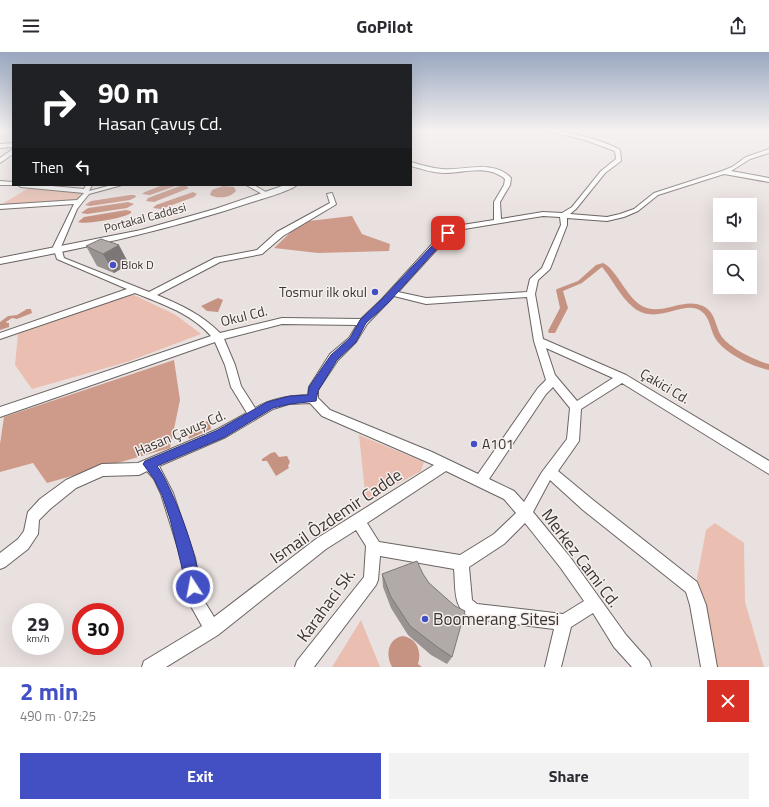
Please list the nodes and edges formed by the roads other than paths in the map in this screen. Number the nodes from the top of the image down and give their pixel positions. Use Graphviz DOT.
graph roads {
  1 [pos="619,159"];
  2 [pos="747,159"];
  3 [pos="412,164"];
  4 [pos="724,172"];
  5 [pos="769,180"];
  6 [pos="0,183"];
  7 [pos="12,184"];
  8 [pos="38,186"];
  9 [pos="111,186"];
  10 [pos="252,186"];
  11 [pos="282,186"];
  12 [pos="290,186"];
  13 [pos="87,189"];
  14 [pos="265,193"];
  15 [pos="330,194"];
  16 [pos="78,202"];
  17 [pos="0,207"];
  18 [pos="563,216"];
  19 [pos="498,221"];
  20 [pos="57,249"];
  21 [pos="0,258"];
  22 [pos="0,261"];
  23 [pos="134,290"];
  24 [pos="392,293"];
  25 [pos="531,294"];
  26 [pos="149,296"];
  27 [pos="363,322"];
  28 [pos="0,336"];
  29 [pos="218,337"];
  30 [pos="539,341"];
  31 [pos="622,378"];
  32 [pos="553,380"];
  33 [pos="313,399"];
  34 [pos="576,407"];
  35 [pos="0,412"];
  36 [pos="254,415"];
  37 [pos="149,464"];
  38 [pos="445,465"];
  39 [pos="769,468"];
  40 [pos="550,472"];
  41 [pos="480,481"];
  42 [pos="525,513"];
  43 [pos="357,520"];
  44 [pos="373,548"];
  45 [pos="0,562"];
  46 [pos="461,563"];
  47 [pos="595,603"];
  48 [pos="564,622"];
  49 [pos="212,629"];
  50 [pos="153,666"];
  51 [pos="306,666"];
  52 [pos="553,667"];
  53 [pos="642,667"];
  54 [pos="709,667"];
  1 -- 18 [label="street"];
  2 -- 4 [label="street"];
  3 -- 19 [label="street"];
  4 -- 5 [label="street"];
  4 -- 18 [label="street"];
  6 -- 7 [label="street"];
  8 -- 13 [label="street"];
  9 -- 13 [label="street"];
  10 -- 14 [label="street"];
  11 -- 14 [label="main road, Portakal Caddesi"];
  12 -- 14 [label="main road, Portakal Caddesi"];
  13 -- 16 [label="street"];
  14 -- 20 [label="main road, Portakal Caddesi"];
  15 -- 26 [label="street"];
  16 -- 17 [label="street"];
  16 -- 20 [label="street"];
  18 -- 19 [label="street"];
  18 -- 25 [label="street"];
  19 -- 24 [label="street"];
  20 -- 21 [label="main road, Portakal Caddesi"];
  20 -- 22 [label="main road, Portakal Caddesi"];
  20 -- 23 [label="street"];
  23 -- 26 [label="street"];
  23 -- 28 [label="street"];
  24 -- 25 [label="street"];
  24 -- 27 [label="street"];
  25 -- 30 [label="street"];
  26 -- 29 [label="street"];
  27 -- 29 [label="street, Okul Cd."];
  27 -- 33 [label="street"];
  29 -- 35 [label="street, Okul Cd."];
  29 -- 36 [label="street"];
  30 -- 31 [label="street, Çakici Cd."];
  30 -- 32 [label="street"];
  31 -- 34 [label="street"];
  31 -- 39 [label="street, Çakici Cd."];
  32 -- 34 [label="street"];
  32 -- 41 [label="street"];
  33 -- 36 [label="street, Hasan Çavuş Cd."];
  33 -- 38 [label="street"];
  34 -- 40 [label="street, Merkez Cami Cd."];
  36 -- 37 [label="street, Hasan Çavuş Cd."];
  37 -- 45 [label="street, Hasan Çavuş Cd."];
  37 -- 49 [label="street"];
  38 -- 41 [label="street"];
  38 -- 43 [label="street, Ismail Ôzdemir Cadde"];
  40 -- 42 [label="street, Merkez Cami Cd."];
  40 -- 54 [label="street"];
  41 -- 42 [label="street"];
  42 -- 46 [label="street"];
  42 -- 47 [label="street, Merkez Cami Cd."];
  43 -- 44 [label="street"];
  43 -- 49 [label="street, Ismail Ôzdemir Cadde"];
  44 -- 46 [label="street"];
  44 -- 51 [label="street, Karahaci Sk."];
  46 -- 48 [label="street"];
  47 -- 48 [label="street"];
  47 -- 53 [label="street, Merkez Cami Cd."];
  48 -- 52 [label="street"];
  49 -- 50 [label="street, Ismail Ôzdemir Cadde"];
}
